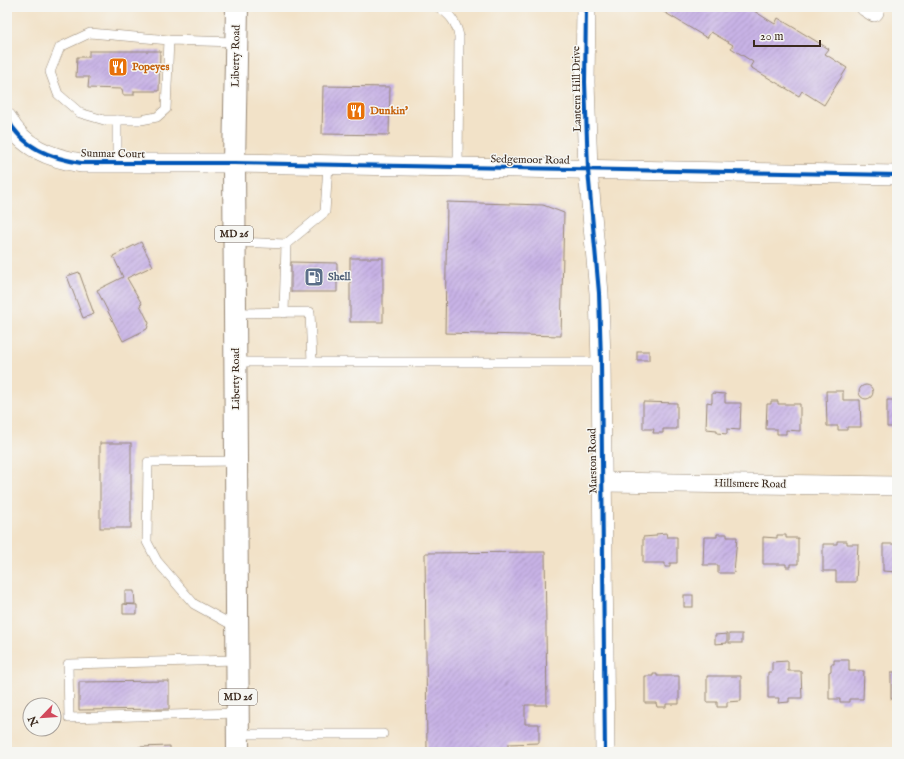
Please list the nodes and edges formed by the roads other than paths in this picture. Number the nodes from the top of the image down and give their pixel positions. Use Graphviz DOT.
graph roads {
  1 [pos="237,7"];
  2 [pos="438,7"];
  3 [pos="586,7"];
  4 [pos="169,40"];
  5 [pos="236,42"];
  6 [pos="7,118"];
  7 [pos="118,120"];
  8 [pos="117,163"];
  9 [pos="234,163"];
  10 [pos="328,165"];
  11 [pos="458,168"];
  12 [pos="588,170"];
  13 [pos="897,175"];
  14 [pos="234,242"];
  15 [pos="286,244"];
  16 [pos="284,312"];
  17 [pos="235,313"];
  18 [pos="236,362"];
  19 [pos="312,362"];
  20 [pos="601,362"];
  21 [pos="236,461"];
  22 [pos="602,482"];
  23 [pos="897,486"];
  24 [pos="237,628"];
  25 [pos="238,660"];
  26 [pos="238,733"];
  27 [pos="383,734"];
  28 [pos="605,752"];
  1 -- 5 [label="main road, Liberty Road / MD 26"];
  2 -- 11 [label="lane"];
  3 -- 12 [label="street, Lantern Hill Drive"];
  4 -- 5 [label="lane"];
  4 -- 7 [label="lane"];
  4 -- 7 [label="lane"];
  5 -- 9 [label="main road, Liberty Road / MD 26"];
  6 -- 8 [label="street, Sunmar Court"];
  7 -- 8 [label="lane"];
  8 -- 9 [label="street, Sunmar Court"];
  9 -- 10 [label="street, Sedgemoor Road"];
  9 -- 14 [label="main road, Liberty Road / MD 26"];
  10 -- 11 [label="street, Sedgemoor Road"];
  10 -- 15 [label="lane"];
  11 -- 12 [label="street, Sedgemoor Road"];
  12 -- 13 [label="street, Sedgemoor Road"];
  12 -- 20 [label="street, Marston Road"];
  14 -- 15 [label="lane"];
  14 -- 17 [label="main road, Liberty Road / MD 26"];
  15 -- 16 [label="lane"];
  16 -- 17 [label="lane"];
  16 -- 19 [label="lane"];
  17 -- 18 [label="main road, Liberty Road / MD 26"];
  18 -- 19 [label="lane"];
  18 -- 21 [label="main road, Liberty Road / MD 26"];
  19 -- 20 [label="lane"];
  20 -- 22 [label="street, Marston Road"];
  21 -- 24 [label="main road, Liberty Road / MD 26"];
  21 -- 24 [label="lane"];
  22 -- 23 [label="street, Hillsmere Road"];
  22 -- 28 [label="street, Marston Road"];
  24 -- 25 [label="main road, Liberty Road / MD 26"];
  25 -- 26 [label="main road, Liberty Road / MD 26"];
  25 -- 26 [label="lane"];
  26 -- 27 [label="lane"];
}
